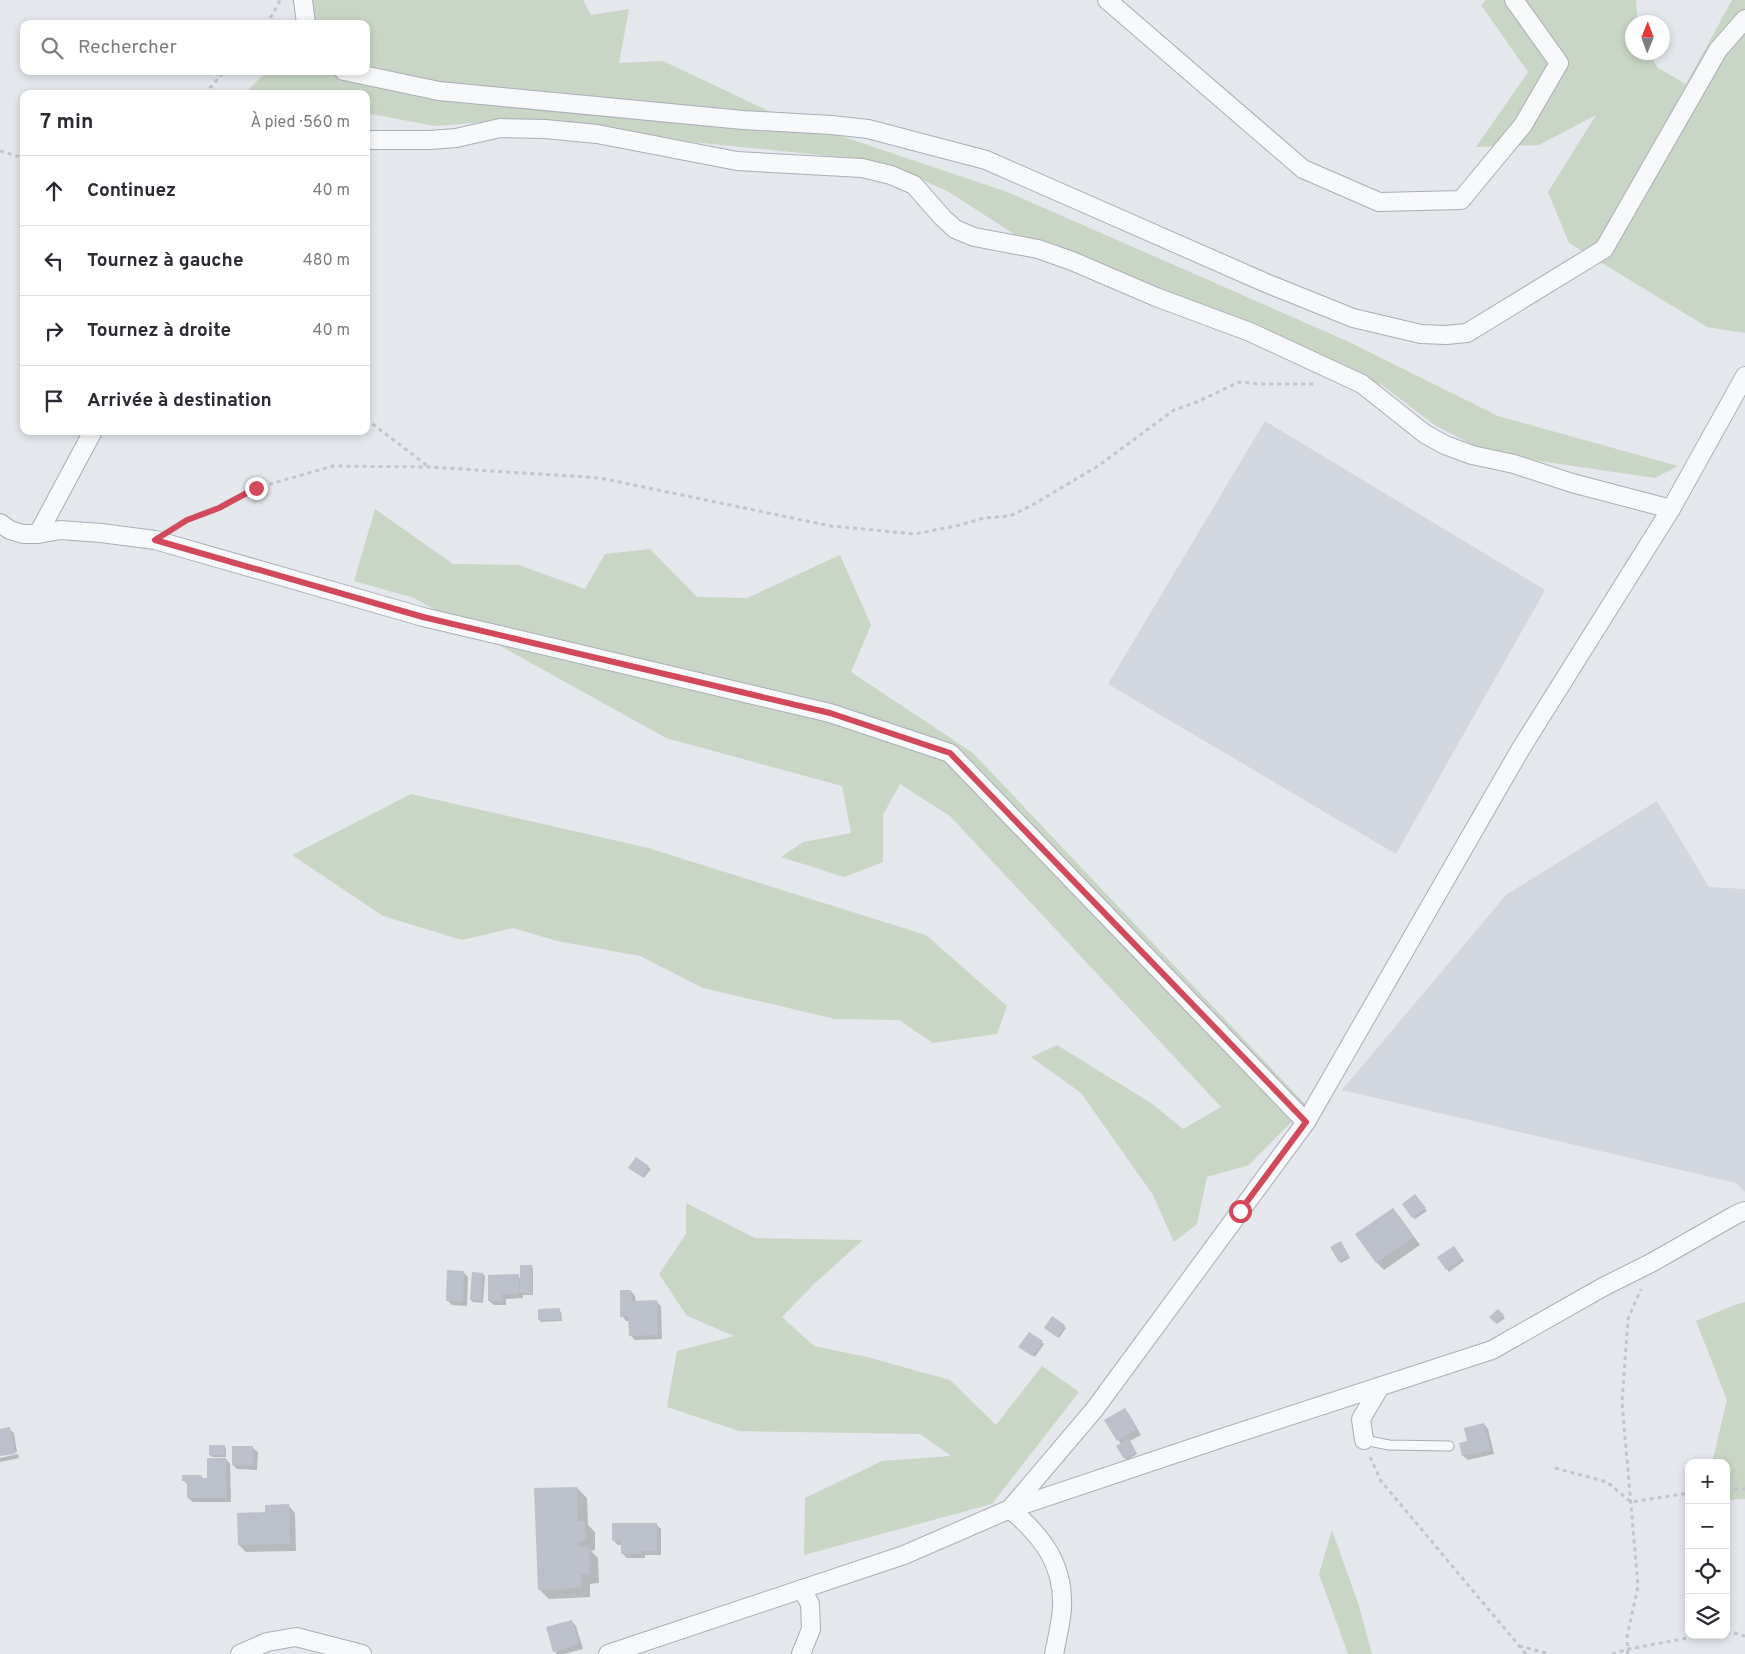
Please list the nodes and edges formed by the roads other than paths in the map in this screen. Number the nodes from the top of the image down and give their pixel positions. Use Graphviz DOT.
graph roads {
  1 [pos="303,0"];
  2 [pos="1107,0"];
  3 [pos="1514,0"];
  4 [pos="1745,19"];
  5 [pos="306,20"];
  6 [pos="363,75"];
  7 [pos="370,140"];
  8 [pos="1745,376"];
  9 [pos="91,435"];
  10 [pos="1671,510"];
  11 [pos="0,523"];
  12 [pos="38,534"];
  13 [pos="1306,1122"];
  14 [pos="1745,1211"];
  15 [pos="1380,1387"];
  16 [pos="1364,1440"];
  17 [pos="1449,1446"];
  18 [pos="1010,1509"];
  19 [pos="802,1589"];
  20 [pos="240,1654"];
  21 [pos="362,1654"];
  22 [pos="608,1654"];
  23 [pos="801,1654"];
  24 [pos="1054,1654"];
  1 -- 5 [label="street"];
  2 -- 3 [label="street"];
  4 -- 6 [label="street"];
  7 -- 10 [label="street"];
  8 -- 10 [label="street"];
  9 -- 12 [label="street"];
  10 -- 13 [label="street"];
  11 -- 12 [label="street"];
  12 -- 13 [label="street"];
  13 -- 18 [label="street"];
  14 -- 15 [label="street"];
  15 -- 16 [label="street"];
  15 -- 18 [label="street"];
  16 -- 17 [label="lane"];
  18 -- 19 [label="street"];
  18 -- 24 [label="street"];
  19 -- 22 [label="street"];
  19 -- 23 [label="street"];
  20 -- 21 [label="street"];
}
